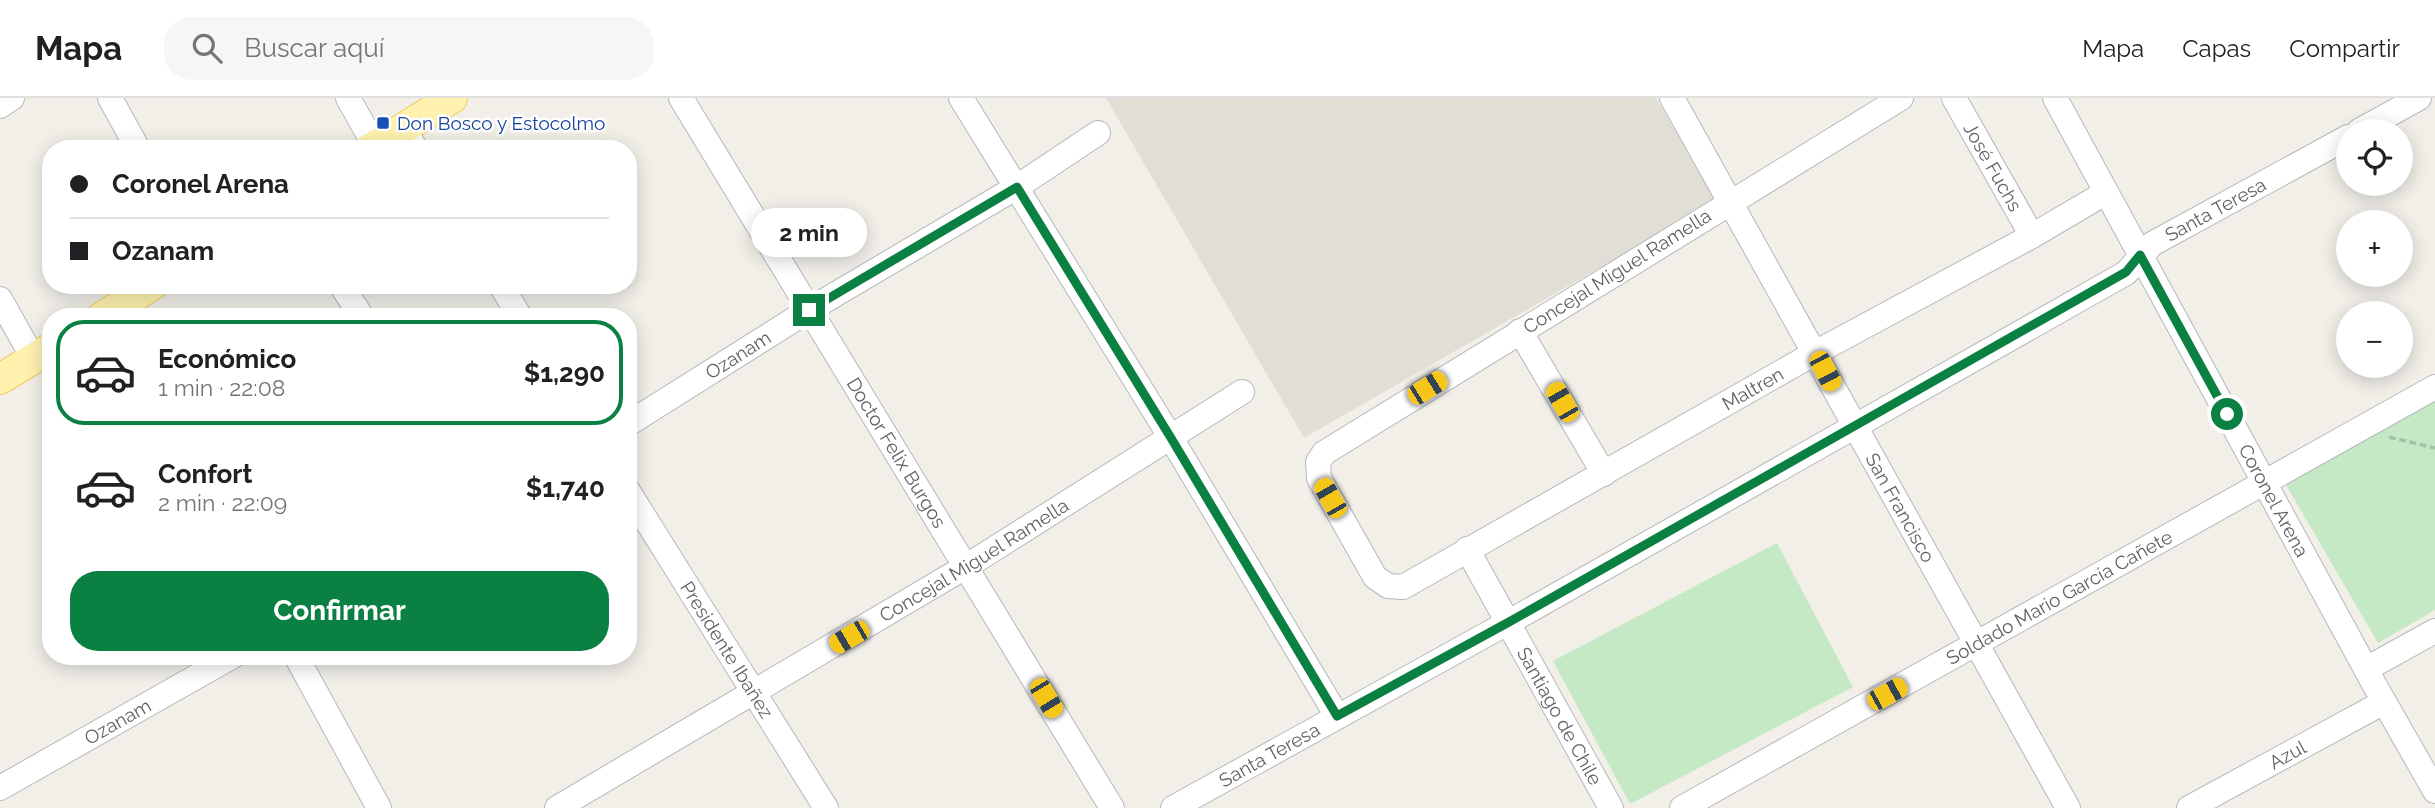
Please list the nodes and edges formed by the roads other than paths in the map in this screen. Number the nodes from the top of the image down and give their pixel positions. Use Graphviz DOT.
graph roads {
  1 [pos="12,98"];
  2 [pos="110,98"];
  3 [pos="348,98"];
  4 [pos="452,98"];
  5 [pos="681,98"];
  6 [pos="961,98"];
  7 [pos="1672,98"];
  8 [pos="1901,98"];
  9 [pos="1954,98"];
  10 [pos="2055,98"];
  11 [pos="2419,98"];
  12 [pos="0,106"];
  13 [pos="2381,119"];
  14 [pos="1098,133"];
  15 [pos="410,139"];
  16 [pos="133,140"];
  17 [pos="369,140"];
  18 [pos="2336,144"];
  19 [pos="1017,187"];
  20 [pos="2105,192"];
  21 [pos="1730,202"];
  22 [pos="2032,236"];
  23 [pos="2140,255"];
  24 [pos="138,294"];
  25 [pos="0,299"];
  26 [pos="116,308"];
  27 [pos="809,310"];
  28 [pos="1520,331"];
  29 [pos="1815,352"];
  30 [pos="42,353"];
  31 [pos="0,379"];
  32 [pos="2435,387"];
  33 [pos="1242,392"];
  34 [pos="637,418"];
  35 [pos="1855,426"];
  36 [pos="1171,438"];
  37 [pos="1604,474"];
  38 [pos="2264,482"];
  39 [pos="637,505"];
  40 [pos="1467,549"];
  41 [pos="967,566"];
  42 [pos="1403,587"];
  43 [pos="1509,622"];
  44 [pos="2435,631"];
  45 [pos="1978,644"];
  46 [pos="217,665"];
  47 [pos="301,665"];
  48 [pos="2366,669"];
  49 [pos="754,693"];
  50 [pos="2384,702"];
  51 [pos="1337,716"];
  52 [pos="0,788"];
  53 [pos="2435,791"];
  54 [pos="379,808"];
  55 [pos="557,808"];
  56 [pos="826,808"];
  57 [pos="1112,808"];
  58 [pos="1174,808"];
  59 [pos="1611,808"];
  60 [pos="1682,808"];
  61 [pos="2068,808"];
  62 [pos="2189,808"];
  1 -- 12 [label="street"];
  2 -- 16 [label="street"];
  3 -- 17 [label="street"];
  4 -- 15 [label="main road"];
  5 -- 27 [label="street, Doctor Felix Burgos"];
  6 -- 19 [label="street"];
  7 -- 21 [label="street, San Francisco"];
  8 -- 21 [label="street, Concejal Miguel Ramella"];
  9 -- 22 [label="street, José Fuchs"];
  10 -- 20 [label="street, Coronel Arena"];
  11 -- 13 [label="street"];
  14 -- 19 [label="street, Ozanam"];
  18 -- 23 [label="street, Santa Teresa"];
  19 -- 27 [label="street, Ozanam"];
  19 -- 36 [label="street"];
  20 -- 22 [label="street, Maltren"];
  20 -- 23 [label="street, Coronel Arena"];
  21 -- 28 [label="street, Concejal Miguel Ramella"];
  21 -- 29 [label="street, San Francisco"];
  22 -- 29 [label="street, Maltren"];
  23 -- 35 [label="street, Santa Teresa"];
  23 -- 38 [label="street, Coronel Arena"];
  24 -- 26 [label="main road"];
  25 -- 30 [label="street"];
  27 -- 34 [label="street, Ozanam"];
  27 -- 41 [label="street, Doctor Felix Burgos"];
  28 -- 37 [label="street"];
  28 -- 42 [label="street, Concejal Miguel Ramella"];
  29 -- 35 [label="street, San Francisco"];
  29 -- 37 [label="street, Maltren"];
  30 -- 31 [label="main road"];
  32 -- 38 [label="street, Soldado Mario García Cañete"];
  33 -- 36 [label="street, Concejal Miguel Ramella"];
  35 -- 43 [label="street, Santa Teresa"];
  35 -- 45 [label="street, San Francisco"];
  36 -- 41 [label="street, Concejal Miguel Ramella"];
  36 -- 51 [label="street"];
  37 -- 40 [label="street, Maltren"];
  38 -- 45 [label="street, Soldado Mario García Cañete"];
  38 -- 48 [label="street, Coronel Arena"];
  39 -- 49 [label="street, Presidente Ibañez"];
  40 -- 42 [label="street, Maltren"];
  40 -- 43 [label="street, Santiago de Chile"];
  41 -- 49 [label="street, Concejal Miguel Ramella"];
  41 -- 57 [label="street, Doctor Felix Burgos"];
  43 -- 51 [label="street, Santa Teresa"];
  43 -- 59 [label="street, Santiago de Chile"];
  44 -- 48 [label="street"];
  45 -- 60 [label="street, Soldado Mario García Cañete"];
  45 -- 61 [label="street, San Francisco"];
  46 -- 52 [label="street, Ozanam"];
  47 -- 54 [label="street"];
  48 -- 50 [label="street, Coronel Arena"];
  49 -- 55 [label="street, Concejal Miguel Ramella"];
  49 -- 56 [label="street, Presidente Ibañez"];
  50 -- 53 [label="street, Coronel Arena"];
  50 -- 62 [label="street, Azul"];
  51 -- 58 [label="street, Santa Teresa"];
}
